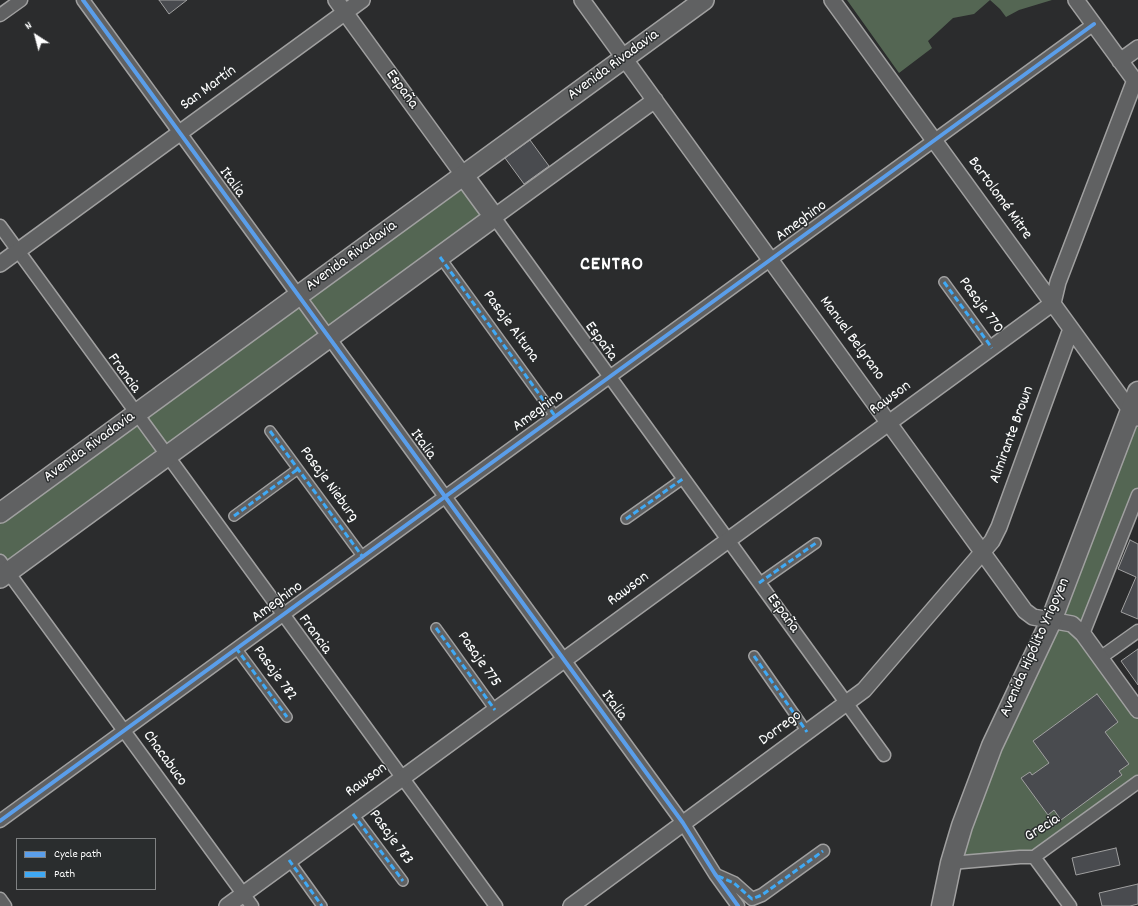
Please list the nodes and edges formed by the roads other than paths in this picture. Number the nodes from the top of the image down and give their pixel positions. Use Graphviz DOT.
graph roads {
  1 [pos="21,0"];
  2 [pos="83,0"];
  3 [pos="336,0"];
  4 [pos="362,0"];
  5 [pos="582,0"];
  6 [pos="704,0"];
  7 [pos="832,0"];
  8 [pos="1076,0"];
  9 [pos="345,13"];
  10 [pos="0,15"];
  11 [pos="1094,24"];
  12 [pos="1138,48"];
  13 [pos="624,58"];
  14 [pos="1120,61"];
  15 [pos="1136,83"];
  16 [pos="655,100"];
  17 [pos="180,133"];
  18 [pos="934,140"];
  19 [pos="464,176"];
  20 [pos="494,217"];
  21 [pos="0,226"];
  22 [pos="18,251"];
  23 [pos="440,257"];
  24 [pos="771,259"];
  25 [pos="0,264"];
  26 [pos="944,282"];
  27 [pos="299,296"];
  28 [pos="1053,303"];
  29 [pos="1071,328"];
  30 [pos="329,338"];
  31 [pos="992,348"];
  32 [pos="610,376"];
  33 [pos="1138,392"];
  34 [pos="137,414"];
  35 [pos="1135,415"];
  36 [pos="555,416"];
  37 [pos="890,422"];
  38 [pos="270,431"];
  39 [pos="168,456"];
  40 [pos="298,469"];
  41 [pos="684,478"];
  42 [pos="1138,495"];
  43 [pos="445,496"];
  44 [pos="0,514"];
  45 [pos="234,516"];
  46 [pos="626,519"];
  47 [pos="729,540"];
  48 [pos="816,543"];
  49 [pos="984,551"];
  50 [pos="362,556"];
  51 [pos="3,570"];
  52 [pos="759,583"];
  53 [pos="283,614"];
  54 [pos="1051,621"];
  55 [pos="436,628"];
  56 [pos="1138,631"];
  57 [pos="1083,634"];
  58 [pos="236,648"];
  59 [pos="754,656"];
  60 [pos="1100,658"];
  61 [pos="564,660"];
  62 [pos="846,704"];
  63 [pos="495,710"];
  64 [pos="1138,710"];
  65 [pos="288,718"];
  66 [pos="124,731"];
  67 [pos="807,732"];
  68 [pos="884,755"];
  69 [pos="402,778"];
  70 [pos="1138,782"];
  71 [pos="353,814"];
  72 [pos="0,821"];
  73 [pos="683,823"];
  74 [pos="823,851"];
  75 [pos="1034,857"];
  76 [pos="289,860"];
  77 [pos="951,863"];
  78 [pos="715,874"];
  79 [pos="403,881"];
  80 [pos="0,899"];
  81 [pos="247,900"];
  82 [pos="5,906"];
  83 [pos="226,906"];
  84 [pos="322,906"];
  85 [pos="496,906"];
  86 [pos="571,906"];
  87 [pos="738,906"];
  88 [pos="942,906"];
  89 [pos="1070,906"];
  1 -- 10 [label="street"];
  2 -- 17 [label="street, Italia"];
  3 -- 9 [label="street, España"];
  4 -- 9 [label="street, San Martín"];
  5 -- 13 [label="street, Manuel Belgrano"];
  6 -- 13 [label="main road, Avenida Rivadavia"];
  7 -- 18 [label="street, Bartolomé Mitre"];
  8 -- 11 [label="street"];
  9 -- 17 [label="street, San Martín"];
  9 -- 19 [label="street, España"];
  11 -- 14 [label="street"];
  11 -- 18 [label="street, Ameghino"];
  12 -- 14 [label="street"];
  13 -- 16 [label="street, Manuel Belgrano"];
  13 -- 19 [label="main road, Avenida Rivadavia"];
  14 -- 15 [label="street"];
  15 -- 28 [label="street"];
  16 -- 20 [label="street"];
  16 -- 24 [label="street, Manuel Belgrano"];
  17 -- 22 [label="street, San Martín"];
  17 -- 27 [label="street, Italia"];
  18 -- 24 [label="street, Ameghino"];
  18 -- 28 [label="street, Bartolomé Mitre"];
  19 -- 20 [label="main road, España"];
  19 -- 27 [label="main road, Avenida Rivadavia"];
  20 -- 23 [label="main road"];
  20 -- 32 [label="street, España"];
  21 -- 22 [label="street, Francia"];
  22 -- 25 [label="street, San Martín"];
  22 -- 34 [label="street, Francia"];
  23 -- 30 [label="main road"];
  23 -- 36 [label="street, Pasaje Altuna"];
  24 -- 32 [label="street, Ameghino"];
  24 -- 37 [label="street, Manuel Belgrano"];
  26 -- 31 [label="street, Pasaje 770"];
  27 -- 30 [label="street, Italia"];
  27 -- 34 [label="main road, Avenida Rivadavia"];
  28 -- 29 [label="street, Bartolomé Mitre"];
  28 -- 31 [label="street, Rawson"];
  29 -- 35 [label="street, Bartolomé Mitre"];
  29 -- 49 [label="street, Almirante Brown"];
  30 -- 39 [label="main road"];
  30 -- 43 [label="street, Italia"];
  31 -- 37 [label="street, Rawson"];
  32 -- 36 [label="street, Ameghino"];
  32 -- 41 [label="street, España"];
  33 -- 35 [label="highway, Avenida Hipólito Yrigoyen"];
  34 -- 39 [label="street, Francia"];
  34 -- 44 [label="main road, Avenida Rivadavia"];
  35 -- 54 [label="highway, Avenida Hipólito Yrigoyen"];
  36 -- 43 [label="street, Ameghino"];
  37 -- 47 [label="street, Rawson"];
  37 -- 49 [label="street, Manuel Belgrano"];
  38 -- 40 [label="street, Pasaje Nieburg"];
  39 -- 51 [label="main road"];
  39 -- 53 [label="street, Francia"];
  40 -- 45 [label="street"];
  40 -- 50 [label="street, Pasaje Nieburg"];
  41 -- 46 [label="street"];
  41 -- 47 [label="street, España"];
  42 -- 57 [label="street"];
  43 -- 50 [label="street, Ameghino"];
  43 -- 61 [label="street, Italia"];
  47 -- 52 [label="street, España"];
  47 -- 61 [label="street, Rawson"];
  48 -- 52 [label="street"];
  49 -- 54 [label="street, Manuel Belgrano"];
  49 -- 62 [label="street, Dorrego"];
  50 -- 53 [label="street, Ameghino"];
  51 -- 66 [label="street, Chacabuco"];
  52 -- 62 [label="street, España"];
  53 -- 58 [label="street, Ameghino"];
  53 -- 69 [label="street, Francia"];
  54 -- 57 [label="street, Manuel Belgrano"];
  54 -- 77 [label="highway, Avenida Hipólito Yrigoyen"];
  55 -- 63 [label="street, Pasaje 775"];
  56 -- 60 [label="street"];
  57 -- 60 [label="street, Manuel Belgrano"];
  58 -- 65 [label="street, Pasaje 782"];
  58 -- 66 [label="street, Ameghino"];
  59 -- 67 [label="street"];
  60 -- 64 [label="street, Manuel Belgrano"];
  61 -- 63 [label="street, Rawson"];
  61 -- 73 [label="street, Italia"];
  62 -- 67 [label="street, Dorrego"];
  62 -- 68 [label="street, España"];
  63 -- 69 [label="street, Rawson"];
  66 -- 72 [label="street, Ameghino"];
  66 -- 81 [label="street, Chacabuco"];
  67 -- 73 [label="street, Dorrego"];
  69 -- 71 [label="street, Rawson"];
  69 -- 85 [label="street, Francia"];
  70 -- 75 [label="street, Grecia"];
  71 -- 76 [label="street, Rawson"];
  71 -- 79 [label="street, Pasaje 783"];
  73 -- 78 [label="street, Italia"];
  73 -- 86 [label="street, Dorrego"];
  74 -- 78 [label="street"];
  75 -- 77 [label="street, Grecia"];
  75 -- 89 [label="street"];
  76 -- 81 [label="street, Rawson"];
  76 -- 84 [label="street"];
  77 -- 88 [label="highway, Avenida Hipólito Yrigoyen"];
  78 -- 87 [label="street, Italia"];
  80 -- 82 [label="street"];
  81 -- 83 [label="street, Rawson"];
}
